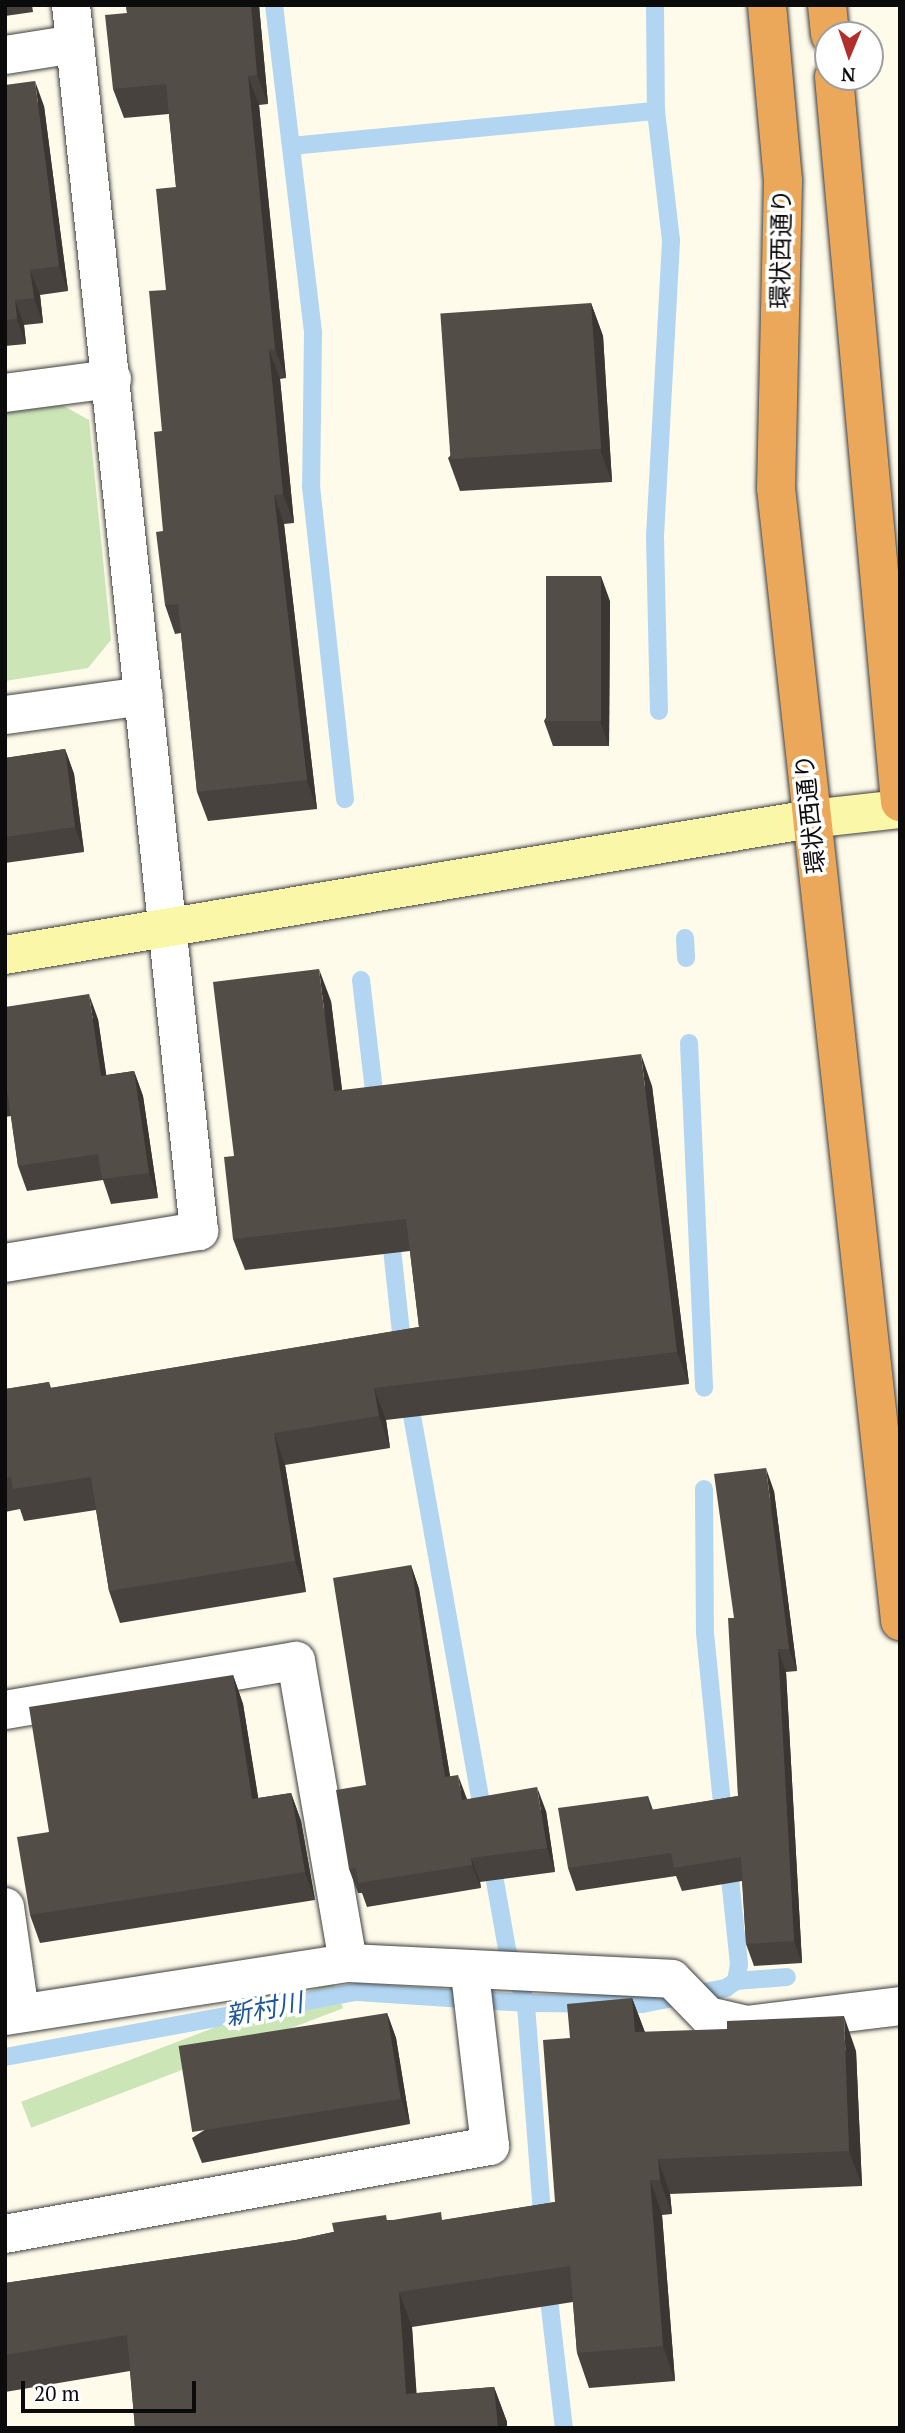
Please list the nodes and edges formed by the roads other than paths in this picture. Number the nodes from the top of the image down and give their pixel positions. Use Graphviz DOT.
graph roads {
  1 [pos="71,5"];
  2 [pos="767,5"];
  3 [pos="75,44"];
  4 [pos="5,55"];
  5 [pos="835,91"];
  6 [pos="112,379"];
  7 [pos="5,393"];
  8 [pos="144,696"];
  9 [pos="5,715"];
  10 [pos="900,802"];
  11 [pos="900,809"];
  12 [pos="810,819"];
  13 [pos="165,929"];
  14 [pos="5,955"];
  15 [pos="5,1263"];
  16 [pos="900,1621"];
  17 [pos="5,1710"];
  18 [pos="5,1907"];
  19 [pos="348,1963"];
  20 [pos="494,1975"];
  21 [pos="900,2006"];
  22 [pos="13,2015"];
  23 [pos="5,2234"];
  1 -- 3 [label="street"];
  2 -- 12 [label="highway, 環状西通り"];
  3 -- 4 [label="street"];
  3 -- 6 [label="street"];
  5 -- 10 [label="highway"];
  6 -- 7 [label="street"];
  6 -- 8 [label="street"];
  8 -- 9 [label="street"];
  8 -- 13 [label="street"];
  11 -- 12 [label="street"];
  12 -- 13 [label="street"];
  12 -- 16 [label="highway, 環状西通り"];
  13 -- 14 [label="street"];
  13 -- 15 [label="street"];
  17 -- 19 [label="street"];
  18 -- 22 [label="street"];
  19 -- 20 [label="street"];
  19 -- 22 [label="street"];
  20 -- 21 [label="street"];
  20 -- 23 [label="street"];
}
